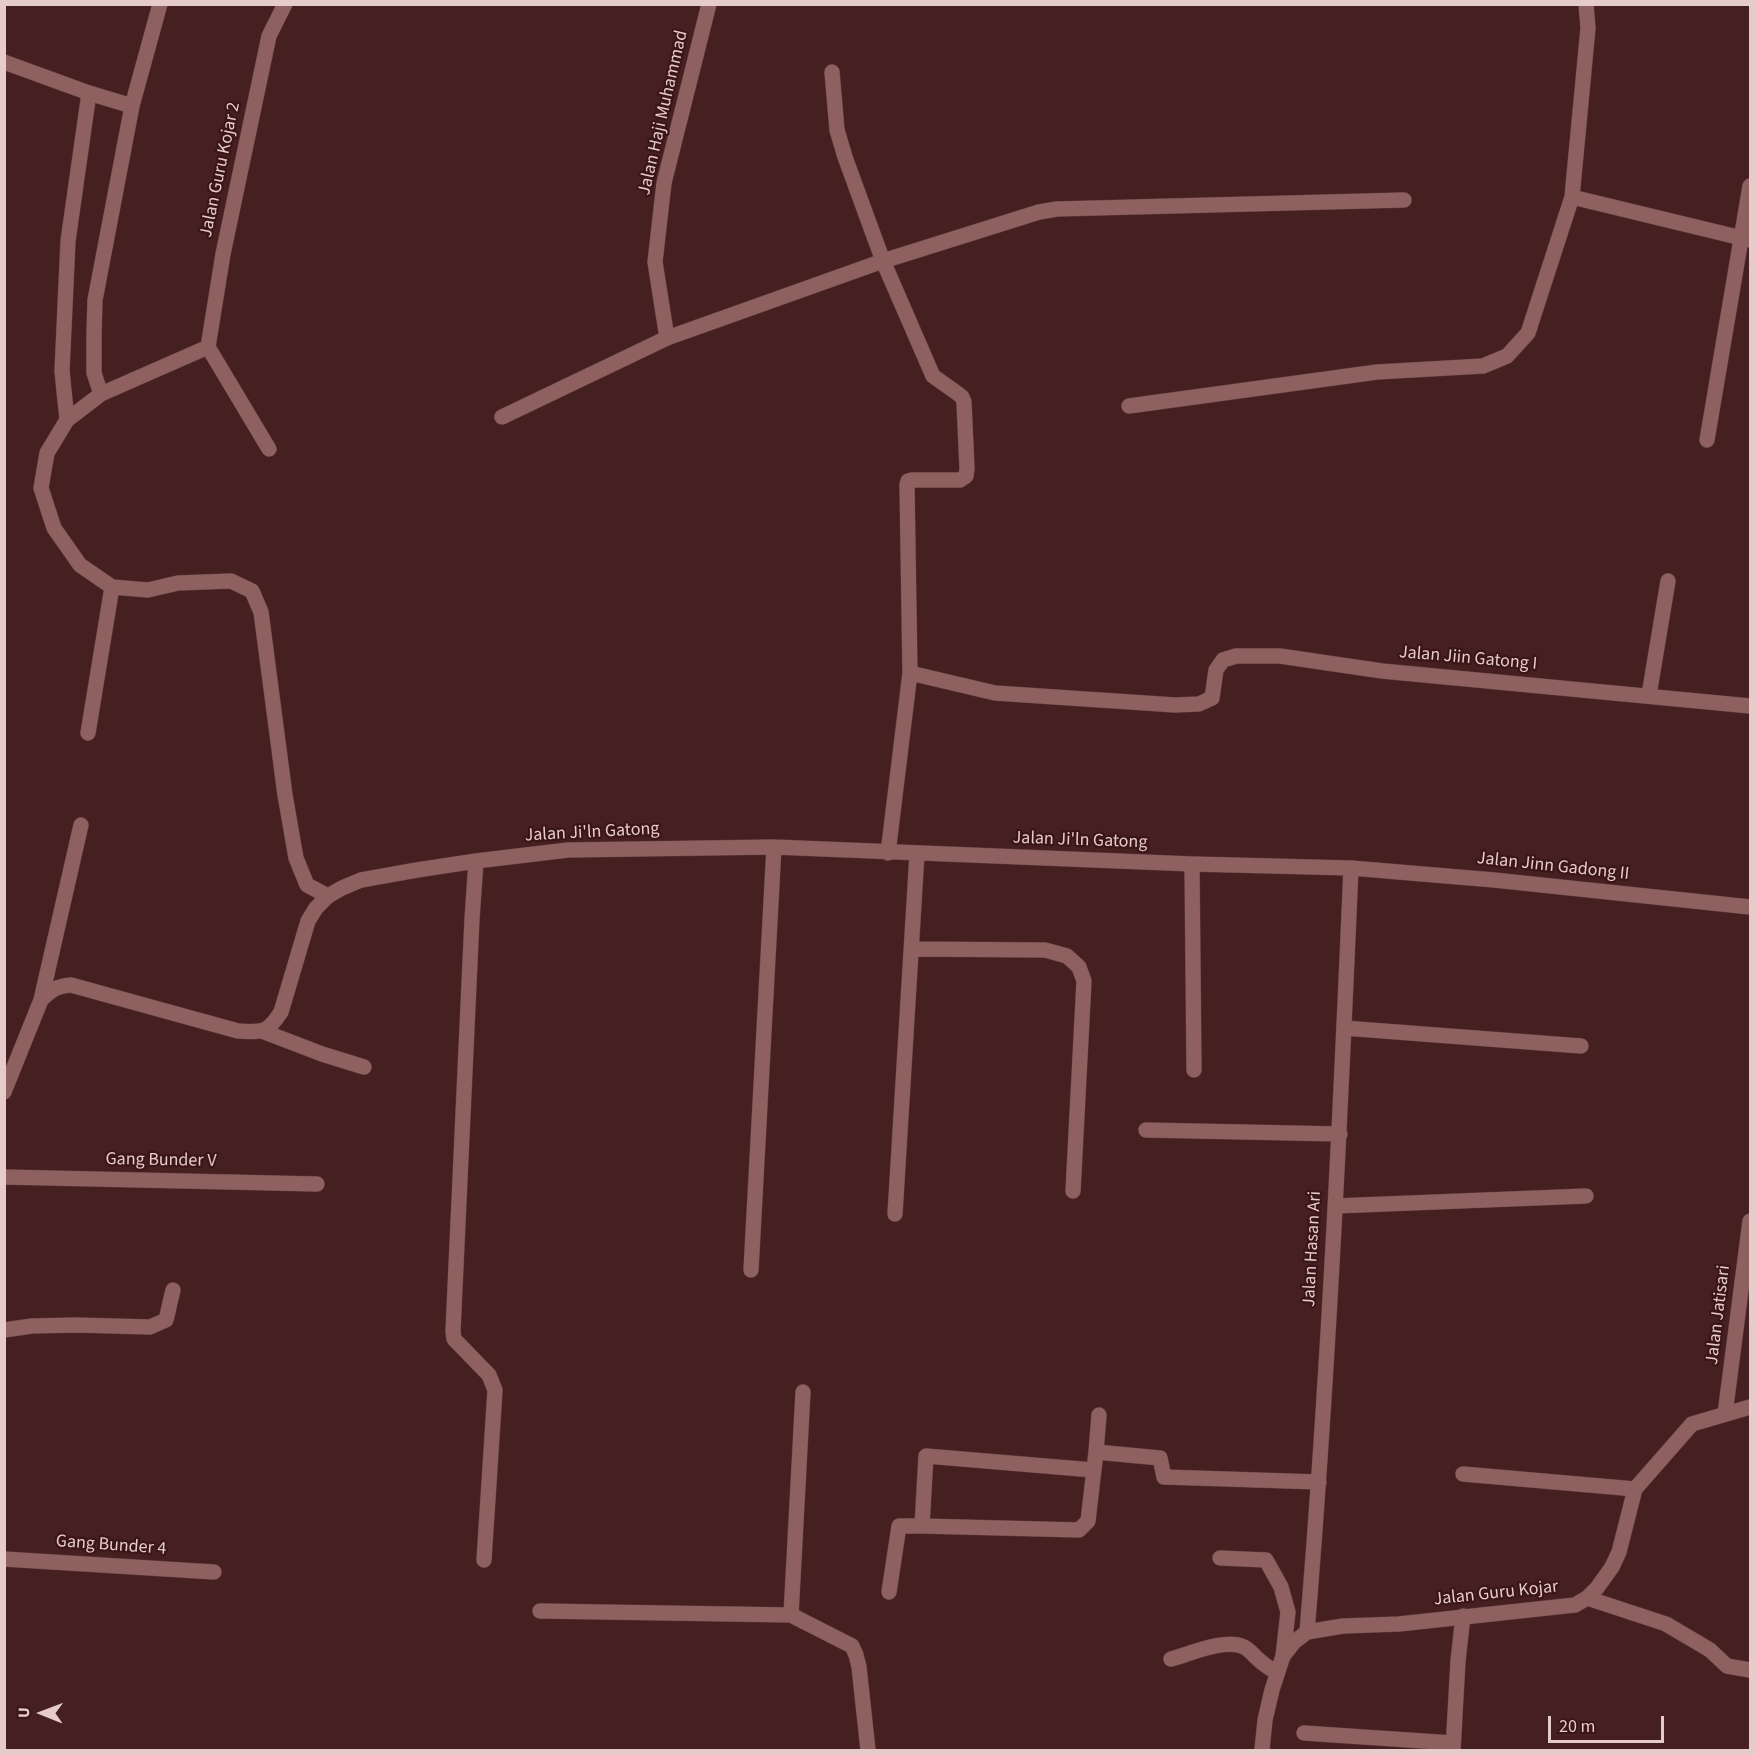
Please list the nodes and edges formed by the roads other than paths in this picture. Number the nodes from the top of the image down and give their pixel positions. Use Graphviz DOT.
graph roads {
  1 [pos="160,4"];
  2 [pos="285,4"];
  3 [pos="709,4"];
  4 [pos="1586,4"];
  5 [pos="1598,4"];
  6 [pos="1588,28"];
  7 [pos="4,62"];
  8 [pos="832,72"];
  9 [pos="89,93"];
  10 [pos="132,106"];
  11 [pos="1750,186"];
  12 [pos="1572,197"];
  13 [pos="1404,200"];
  14 [pos="1746,240"];
  15 [pos="883,261"];
  16 [pos="667,338"];
  17 [pos="208,347"];
  18 [pos="101,394"];
  19 [pos="1129,406"];
  20 [pos="502,417"];
  21 [pos="67,420"];
  22 [pos="1707,440"];
  23 [pos="269,449"];
  24 [pos="1668,581"];
  25 [pos="112,587"];
  26 [pos="910,673"];
  27 [pos="1649,695"];
  28 [pos="1750,706"];
  29 [pos="88,733"];
  30 [pos="81,825"];
  31 [pos="774,847"];
  32 [pos="888,853"];
  33 [pos="917,854"];
  34 [pos="476,861"];
  35 [pos="1192,864"];
  36 [pos="1351,868"];
  37 [pos="328,896"];
  38 [pos="1750,907"];
  39 [pos="911,949"];
  40 [pos="41,1000"];
  41 [pos="1344,1028"];
  42 [pos="262,1031"];
  43 [pos="1581,1046"];
  44 [pos="364,1067"];
  45 [pos="1194,1070"];
  46 [pos="4,1092"];
  47 [pos="1146,1130"];
  48 [pos="1340,1134"];
  49 [pos="4,1178"];
  50 [pos="317,1184"];
  51 [pos="1073,1191"];
  52 [pos="1586,1196"];
  53 [pos="1335,1206"];
  54 [pos="895,1214"];
  55 [pos="1750,1221"];
  56 [pos="751,1270"];
  57 [pos="173,1290"];
  58 [pos="4,1330"];
  59 [pos="803,1392"];
  60 [pos="1750,1407"];
  61 [pos="1725,1414"];
  62 [pos="1099,1415"];
  63 [pos="1096,1452"];
  64 [pos="1093,1470"];
  65 [pos="1463,1474"];
  66 [pos="1319,1482"];
  67 [pos="1635,1489"];
  68 [pos="922,1526"];
  69 [pos="1220,1558"];
  70 [pos="4,1559"];
  71 [pos="484,1560"];
  72 [pos="214,1572"];
  73 [pos="889,1592"];
  74 [pos="1587,1598"];
  75 [pos="540,1611"];
  76 [pos="791,1615"];
  77 [pos="1463,1616"];
  78 [pos="1307,1632"];
  79 [pos="1283,1656"];
  80 [pos="1171,1659"];
  81 [pos="1750,1670"];
  82 [pos="1277,1673"];
  83 [pos="1304,1733"];
  84 [pos="1453,1747"];
  85 [pos="868,1750"];
  86 [pos="1262,1750"];
  1 -- 10 [label="street"];
  2 -- 17 [label="street, Jalan Guru Kojar 2"];
  3 -- 16 [label="street, Jalan Haji Muhammad"];
  4 -- 6 [label="street"];
  5 -- 6 [label="street"];
  6 -- 12 [label="street"];
  7 -- 9 [label="street"];
  8 -- 15 [label="street"];
  9 -- 10 [label="street"];
  9 -- 21 [label="street"];
  10 -- 18 [label="street"];
  11 -- 14 [label="street"];
  12 -- 14 [label="street"];
  12 -- 19 [label="street"];
  13 -- 15 [label="street"];
  14 -- 22 [label="street"];
  15 -- 16 [label="street"];
  15 -- 26 [label="street"];
  16 -- 20 [label="street"];
  17 -- 18 [label="street"];
  17 -- 23 [label="street"];
  18 -- 21 [label="street"];
  21 -- 25 [label="street"];
  24 -- 27 [label="street"];
  25 -- 29 [label="street"];
  25 -- 37 [label="street"];
  26 -- 27 [label="street, Jalan Jiin Gatong I"];
  26 -- 32 [label="street"];
  27 -- 28 [label="street, Jalan Jiin Gatong I"];
  30 -- 40 [label="street"];
  31 -- 32 [label="street, Jalan Ji'ln Gatong"];
  31 -- 34 [label="street, Jalan Ji'ln Gatong"];
  31 -- 56 [label="street"];
  32 -- 33 [label="street, Jalan Ji'ln Gatong"];
  33 -- 35 [label="street, Jalan Ji'ln Gatong"];
  33 -- 39 [label="street"];
  34 -- 37 [label="street, Jalan Ji'ln Gatong"];
  34 -- 71 [label="street"];
  35 -- 36 [label="street, Jalan Ji'ln Gatong"];
  35 -- 45 [label="street"];
  36 -- 38 [label="street, Jalan Jinn Gadong II"];
  36 -- 41 [label="street, Jalan Hasan Ari"];
  37 -- 42 [label="street, Jalan Ji'ln Gatong"];
  39 -- 51 [label="street"];
  39 -- 54 [label="street"];
  40 -- 42 [label="street"];
  40 -- 46 [label="street"];
  41 -- 43 [label="street"];
  41 -- 48 [label="street, Jalan Hasan Ari"];
  42 -- 44 [label="street"];
  47 -- 48 [label="street"];
  48 -- 53 [label="street, Jalan Hasan Ari"];
  49 -- 50 [label="street, Gang Bunder V"];
  52 -- 53 [label="street"];
  53 -- 66 [label="street, Jalan Hasan Ari"];
  55 -- 61 [label="street, Jalan Jatisari"];
  57 -- 58 [label="street"];
  59 -- 76 [label="street"];
  60 -- 61 [label="street"];
  61 -- 67 [label="street"];
  62 -- 63 [label="street"];
  63 -- 64 [label="street"];
  63 -- 66 [label="street"];
  64 -- 68 [label="street"];
  64 -- 68 [label="street"];
  65 -- 67 [label="street"];
  66 -- 78 [label="street, Jalan Hasan Ari"];
  67 -- 74 [label="street"];
  68 -- 73 [label="street"];
  69 -- 79 [label="street"];
  70 -- 72 [label="street, Gang Bunder 4"];
  74 -- 77 [label="street, Jalan Guru Kojar"];
  74 -- 81 [label="street"];
  75 -- 76 [label="street"];
  76 -- 85 [label="street"];
  77 -- 78 [label="street, Jalan Guru Kojar"];
  77 -- 84 [label="street"];
  78 -- 79 [label="street"];
  79 -- 82 [label="street"];
  80 -- 82 [label="street"];
  82 -- 86 [label="street"];
  83 -- 84 [label="street"];
}
